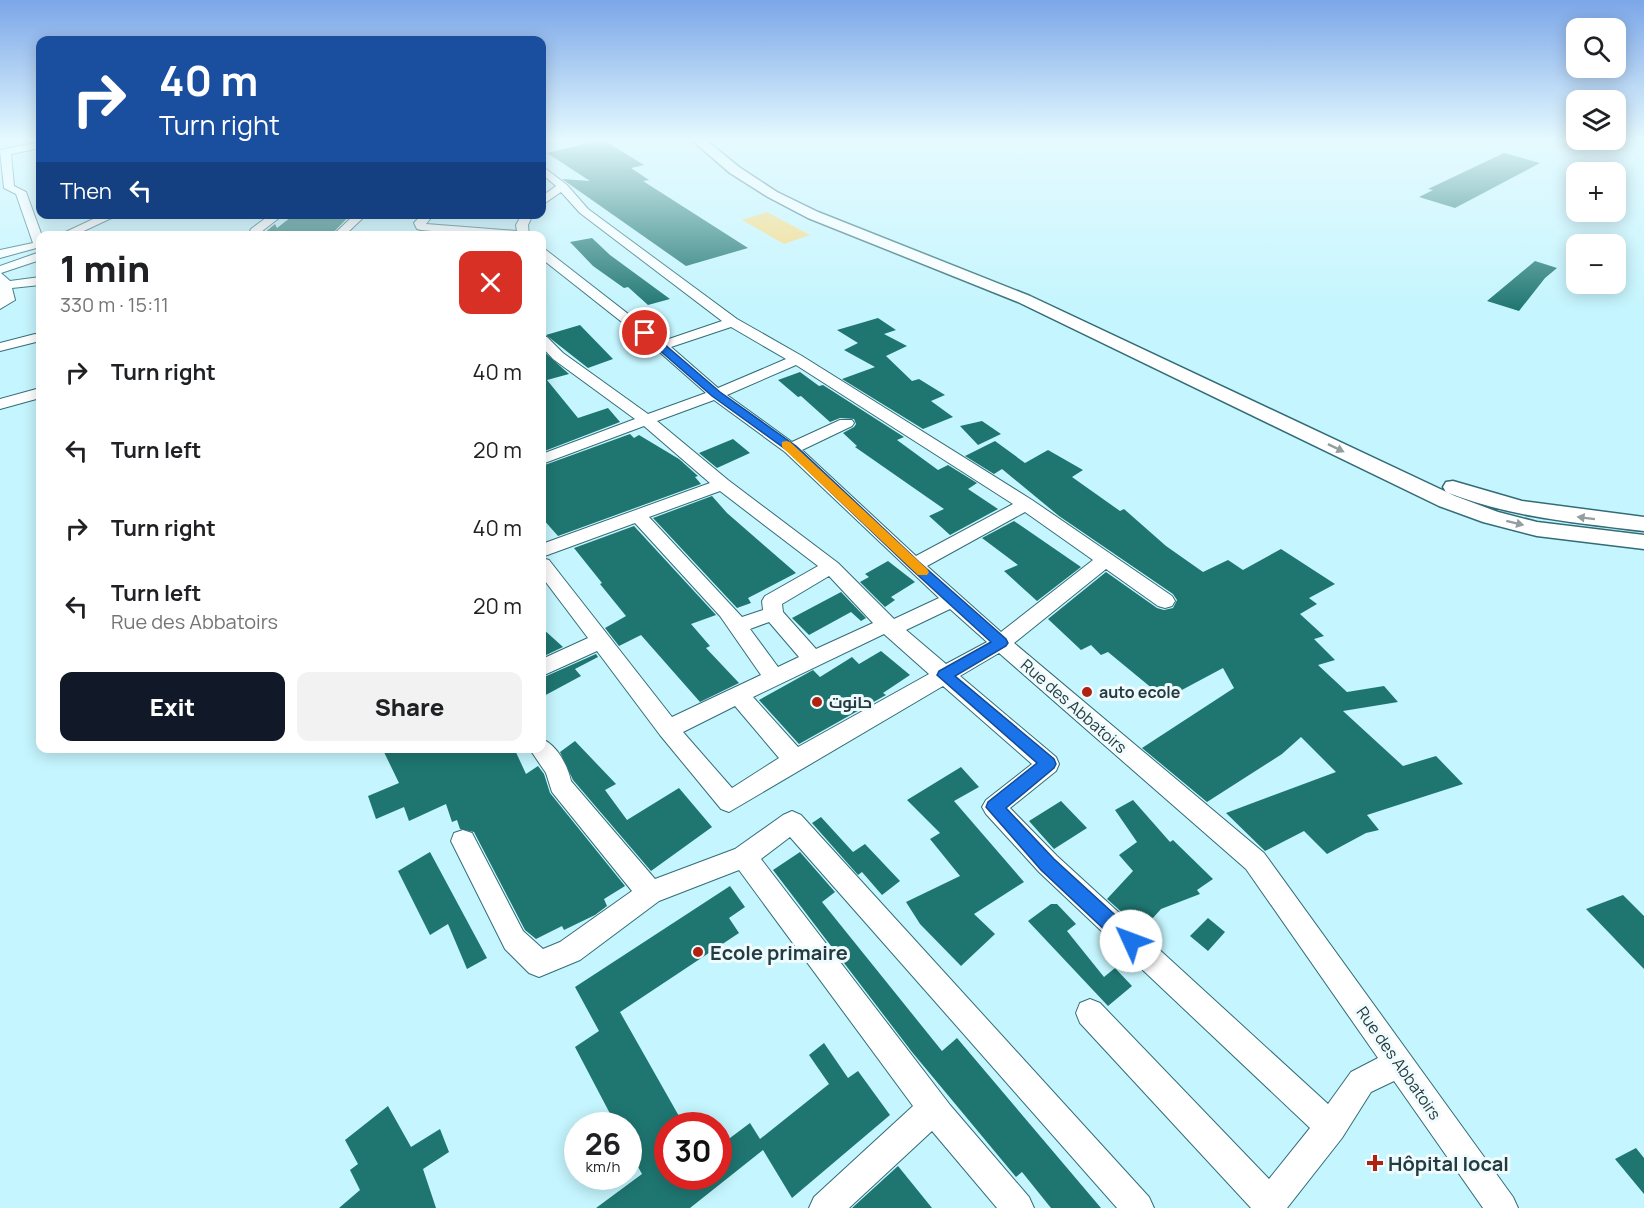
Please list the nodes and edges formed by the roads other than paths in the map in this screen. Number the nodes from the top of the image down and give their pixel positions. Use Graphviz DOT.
graph roads {
  1 [pos="23,197"];
  2 [pos="564,197"];
  3 [pos="778,197"];
  4 [pos="795,197"];
  5 [pos="103,219"];
  6 [pos="272,219"];
  7 [pos="356,219"];
  8 [pos="424,219"];
  9 [pos="74,231"];
  10 [pos="255,231"];
  11 [pos="343,231"];
  12 [pos="472,231"];
  13 [pos="36,242"];
  14 [pos="36,252"];
  15 [pos="36,253"];
  16 [pos="0,254"];
  17 [pos="546,256"];
  18 [pos="546,267"];
  19 [pos="0,270"];
  20 [pos="565,271"];
  21 [pos="3,281"];
  22 [pos="36,281"];
  23 [pos="0,305"];
  24 [pos="732,322"];
  25 [pos="35,338"];
  26 [pos="546,344"];
  27 [pos="662,346"];
  28 [pos="0,347"];
  29 [pos="558,356"];
  30 [pos="797,359"];
  31 [pos="546,360"];
  32 [pos="36,394"];
  33 [pos="716,394"];
  34 [pos="0,404"];
  35 [pos="646,420"];
  36 [pos="846,423"];
  37 [pos="792,449"];
  38 [pos="546,458"];
  39 [pos="722,484"];
  40 [pos="1026,504"];
  41 [pos="639,517"];
  42 [pos="1644,524"];
  43 [pos="1644,542"];
  44 [pos="546,550"];
  45 [pos="1106,559"];
  46 [pos="914,565"];
  47 [pos="831,567"];
  48 [pos="546,569"];
  49 [pos="952,599"];
  50 [pos="1165,601"];
  51 [pos="772,614"];
  52 [pos="738,625"];
  53 [pos="888,627"];
  54 [pos="601,641"];
  55 [pos="1001,643"];
  56 [pos="813,659"];
  57 [pos="546,666"];
  58 [pos="944,675"];
  59 [pos="774,678"];
  60 [pos="738,695"];
  61 [pos="668,729"];
  62 [pos="544,753"];
  63 [pos="795,760"];
  64 [pos="463,841"];
  65 [pos="744,858"];
  66 [pos="650,893"];
  67 [pos="1090,1012"];
  68 [pos="1399,1063"];
  69 [pos="933,1109"];
  70 [pos="1331,1127"];
  71 [pos="1269,1206"];
  72 [pos="825,1208"];
  73 [pos="1018,1208"];
  74 [pos="1138,1208"];
  75 [pos="1502,1208"];
  1 -- 13 [label="street"];
  2 -- 24 [label="street"];
  3 -- 43 [label="street, one-way"];
  42 -- 4 [label="street, one-way"];
  5 -- 9 [label="street"];
  6 -- 10 [label="street"];
  7 -- 11 [label="street"];
  8 -- 12 [label="street"];
  14 -- 16 [label="street"];
  15 -- 19 [label="street"];
  17 -- 20 [label="street, Rue des Abbatoirs"];
  18 -- 20 [label="street"];
  20 -- 27 [label="street, Rue des Abbatoirs"];
  21 -- 22 [label="street"];
  21 -- 23 [label="street"];
  24 -- 27 [label="street"];
  24 -- 30 [label="street"];
  25 -- 28 [label="street"];
  26 -- 29 [label="street"];
  27 -- 33 [label="street, Rue des Abbatoirs"];
  29 -- 31 [label="street"];
  29 -- 35 [label="street"];
  30 -- 33 [label="street"];
  30 -- 40 [label="street"];
  32 -- 34 [label="street"];
  33 -- 35 [label="street"];
  33 -- 37 [label="street, Rue des Abbatoirs"];
  35 -- 38 [label="street"];
  35 -- 39 [label="street"];
  36 -- 37 [label="street"];
  37 -- 46 [label="street, Rue des Abbatoirs"];
  39 -- 41 [label="street"];
  39 -- 47 [label="street"];
  40 -- 45 [label="street"];
  40 -- 46 [label="street"];
  41 -- 44 [label="street"];
  41 -- 52 [label="street"];
  45 -- 50 [label="street"];
  45 -- 55 [label="street"];
  46 -- 49 [label="street, Rue des Abbatoirs"];
  47 -- 51 [label="street"];
  47 -- 53 [label="street"];
  48 -- 54 [label="street"];
  49 -- 53 [label="street"];
  49 -- 55 [label="street, Rue des Abbatoirs"];
  51 -- 52 [label="street"];
  51 -- 56 [label="street"];
  52 -- 59 [label="street"];
  53 -- 56 [label="street"];
  53 -- 58 [label="street"];
  54 -- 57 [label="street"];
  54 -- 61 [label="street"];
  55 -- 58 [label="street"];
  55 -- 68 [label="street, Rue des Abbatoirs"];
  56 -- 59 [label="street"];
  58 -- 63 [label="street"];
  58 -- 70 [label="street"];
  59 -- 60 [label="street"];
  60 -- 61 [label="street"];
  60 -- 63 [label="street"];
  61 -- 63 [label="street"];
  62 -- 66 [label="street"];
  64 -- 66 [label="street"];
  65 -- 66 [label="street"];
  65 -- 69 [label="street"];
  65 -- 74 [label="street"];
  67 -- 71 [label="street"];
  68 -- 70 [label="street"];
  68 -- 75 [label="street, Rue des Abbatoirs"];
  69 -- 72 [label="street"];
  69 -- 73 [label="street"];
  70 -- 71 [label="street"];
}
